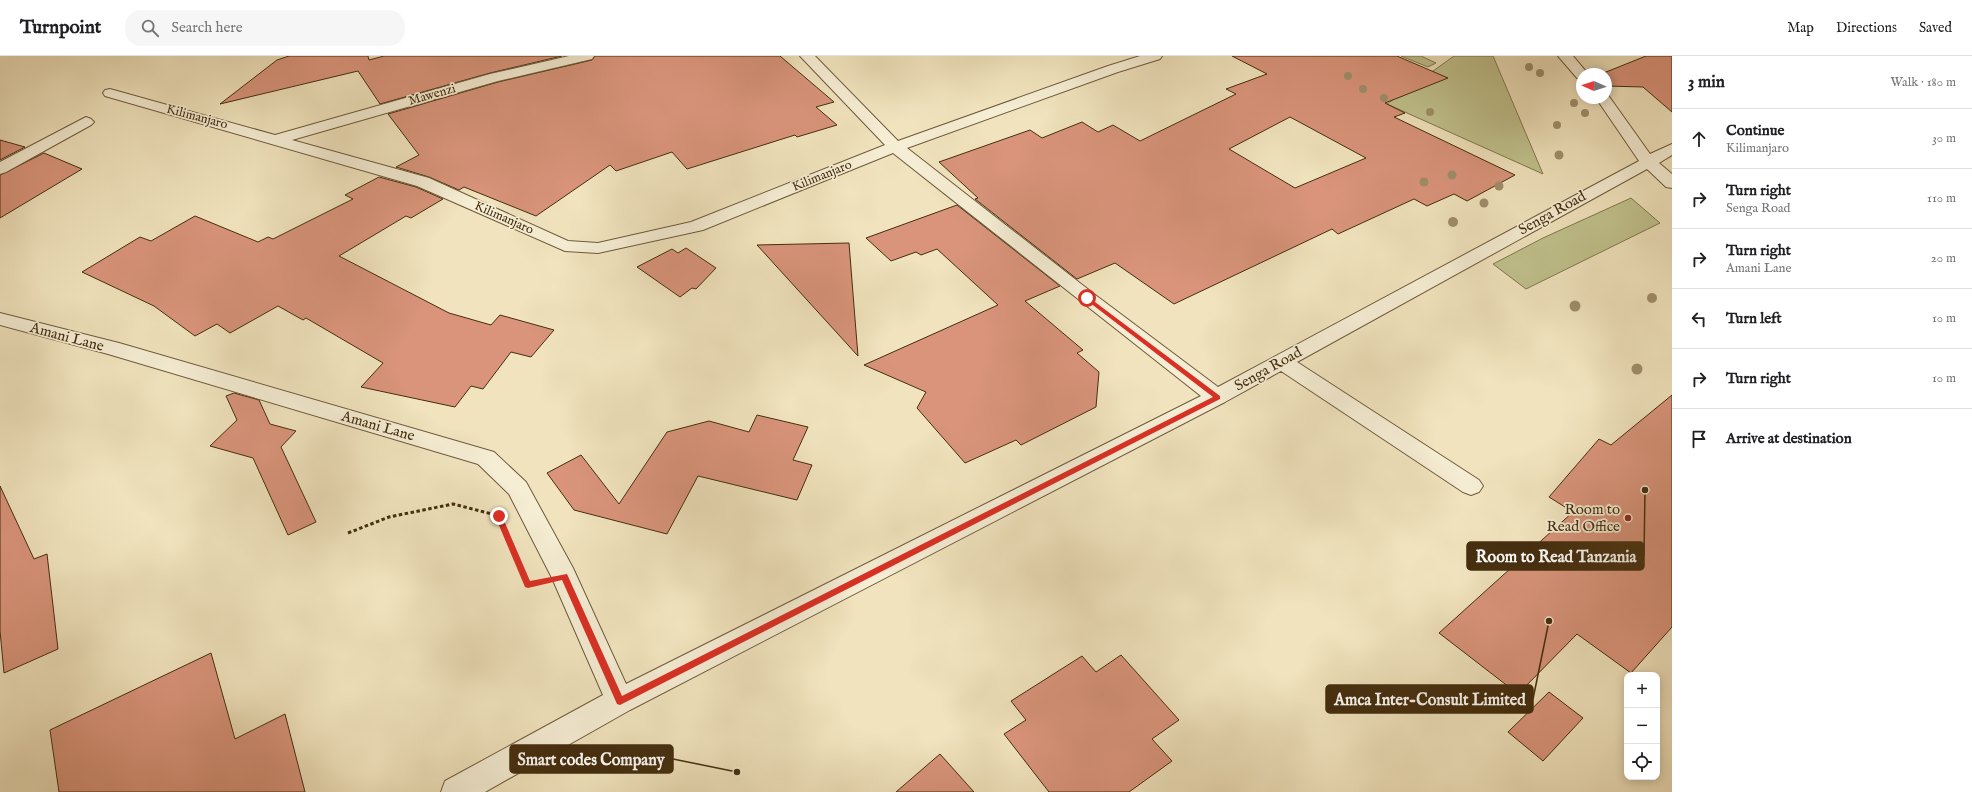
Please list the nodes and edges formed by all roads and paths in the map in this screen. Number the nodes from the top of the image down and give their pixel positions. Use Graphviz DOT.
graph roads {
  1 [pos="587,56"];
  2 [pos="807,56"];
  3 [pos="1155,56"];
  4 [pos="1565,56"];
  5 [pos="1576,68"];
  6 [pos="110,93"];
  7 [pos="1607,104"];
  8 [pos="86,122"];
  9 [pos="278,139"];
  10 [pos="895,146"];
  11 [pos="1672,149"];
  12 [pos="1647,161"];
  13 [pos="0,169"];
  14 [pos="1672,183"];
  15 [pos="0,319"];
  16 [pos="1282,362"];
  17 [pos="1217,397"];
  18 [pos="1471,486"];
  19 [pos="499,516"];
  20 [pos="348,533"];
  21 [pos="519,564"];
  22 [pos="564,576"];
  23 [pos="620,701"];
  24 [pos="456,792"];
  1 -- 9 [label="street, Mawenzi"];
  2 -- 10 [label="street"];
  3 -- 10 [label="street, Kilimanjaro"];
  4 -- 5 [label="street"];
  6 -- 9 [label="street, Kilimanjaro"];
  7 -- 12 [label="street"];
  8 -- 13 [label="street"];
  9 -- 10 [label="street, Kilimanjaro"];
  10 -- 17 [label="street"];
  11 -- 12 [label="street, Senga Road"];
  12 -- 14 [label="street"];
  12 -- 16 [label="street, Senga Road"];
  15 -- 22 [label="street, Amani Lane"];
  16 -- 17 [label="street, Senga Road"];
  16 -- 18 [label="street"];
  17 -- 23 [label="street, Senga Road"];
  19 -- 20 [label="path"];
  21 -- 22 [label="path"];
  22 -- 23 [label="street, Amani Lane"];
  23 -- 24 [label="street, Senga Road"];
}
